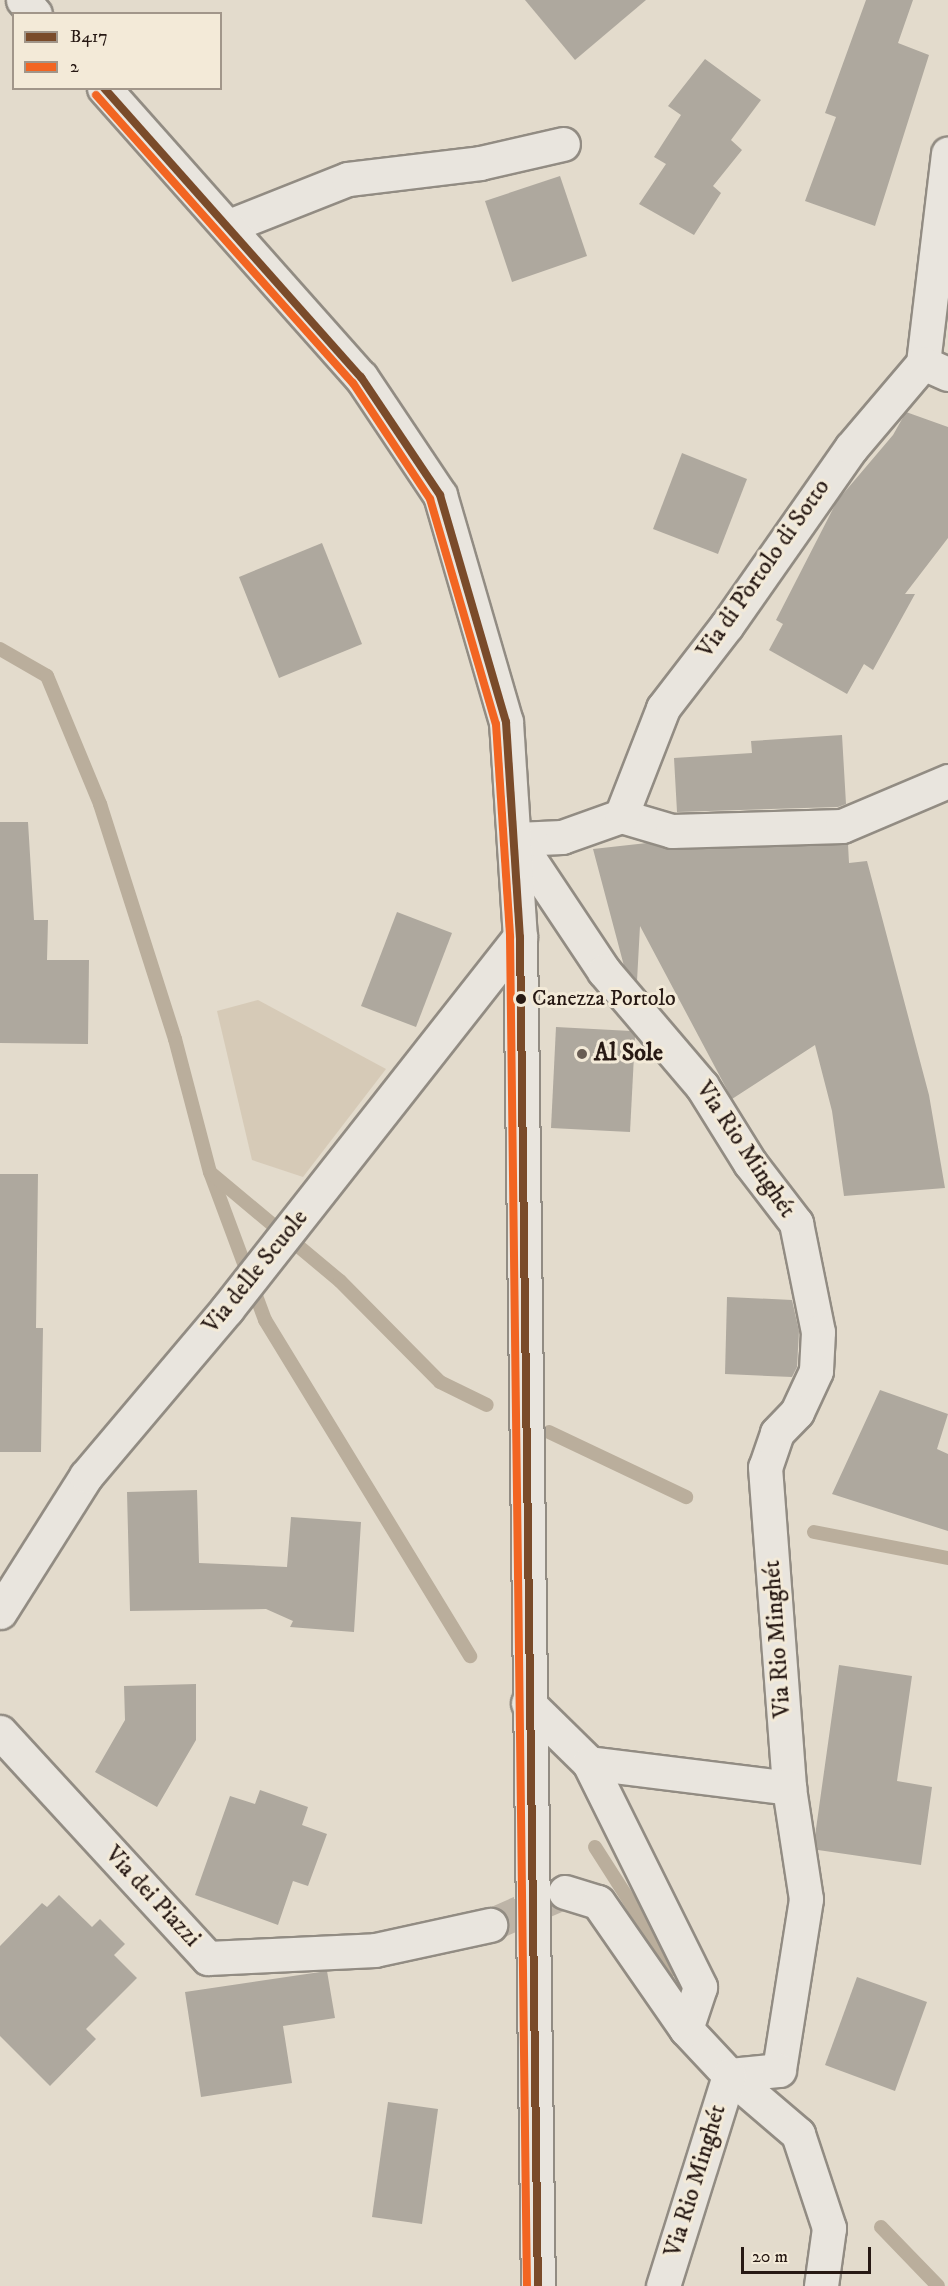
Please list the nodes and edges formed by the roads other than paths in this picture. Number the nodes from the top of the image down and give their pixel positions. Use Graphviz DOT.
graph roads {
  1 [pos="23,0"];
  2 [pos="33,12"];
  3 [pos="106,90"];
  4 [pos="563,144"];
  5 [pos="948,153"];
  6 [pos="230,226"];
  7 [pos="935,369"];
  8 [pos="948,782"];
  9 [pos="621,816"];
  10 [pos="516,839"];
  11 [pos="520,937"];
  12 [pos="0,1612"];
  13 [pos="528,1703"];
  14 [pos="0,1732"];
  15 [pos="589,1763"];
  16 [pos="789,1788"];
  17 [pos="565,1892"];
  18 [pos="490,1925"];
  19 [pos="686,2029"];
  20 [pos="729,2075"];
  21 [pos="538,2286"];
  22 [pos="663,2286"];
  23 [pos="821,2286"];
  1 -- 2 [label="street"];
  3 -- 6 [label="street"];
  4 -- 6 [label="street"];
  5 -- 7 [label="street"];
  6 -- 10 [label="street"];
  7 -- 9 [label="street, Via di Pòrtolo di Sotto"];
  8 -- 9 [label="street"];
  9 -- 10 [label="street"];
  10 -- 11 [label="street"];
  10 -- 16 [label="street, Via Rio Minghét"];
  11 -- 12 [label="street, Via delle Scuole"];
  11 -- 13 [label="street"];
  13 -- 15 [label="street"];
  13 -- 21 [label="street"];
  14 -- 18 [label="street, Via dei Piazzi"];
  15 -- 16 [label="street"];
  15 -- 19 [label="street"];
  16 -- 20 [label="street, Via Rio Minghét"];
  17 -- 19 [label="street"];
  19 -- 20 [label="street"];
  20 -- 22 [label="street, Via Rio Minghét"];
  20 -- 23 [label="street"];
}
